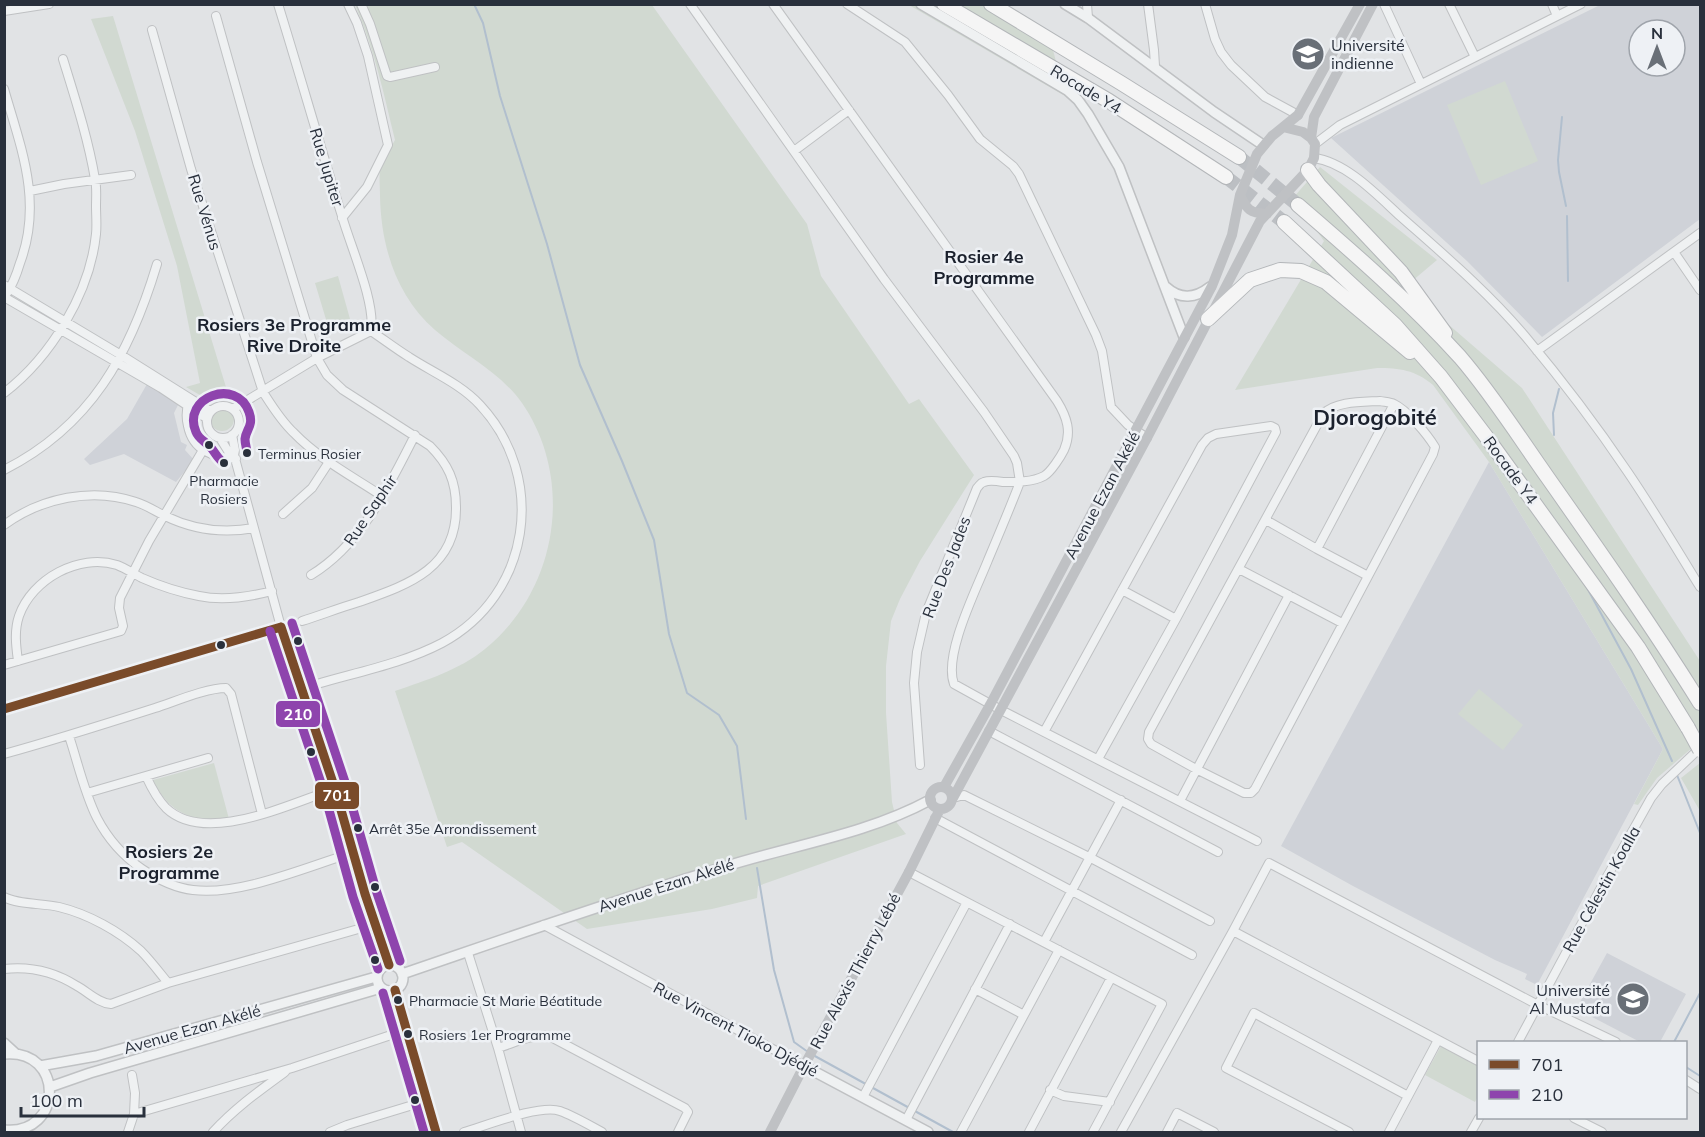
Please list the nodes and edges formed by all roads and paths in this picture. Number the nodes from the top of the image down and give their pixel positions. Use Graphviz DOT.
graph roads {
  1 [pos="49,4"];
  2 [pos="278,4"];
  3 [pos="348,4"];
  4 [pos="361,4"];
  5 [pos="690,4"];
  6 [pos="773,4"];
  7 [pos="847,4"];
  8 [pos="921,4"];
  9 [pos="944,4"];
  10 [pos="991,4"];
  11 [pos="1065,4"];
  12 [pos="1087,4"];
  13 [pos="1148,4"];
  14 [pos="1205,4"];
  15 [pos="1360,4"];
  16 [pos="1373,4"];
  17 [pos="1384,4"];
  18 [pos="1449,4"];
  19 [pos="1552,4"];
  20 [pos="1581,4"];
  21 [pos="4,11"];
  22 [pos="216,16"];
  23 [pos="1557,16"];
  24 [pos="1088,18"];
  25 [pos="152,30"];
  26 [pos="1475,57"];
  27 [pos="63,59"];
  28 [pos="435,66"];
  29 [pos="1155,66"];
  30 [pos="1421,84"];
  31 [pos="4,88"];
  32 [pos="849,110"];
  33 [pos="1298,115"];
  34 [pos="1283,127"];
  35 [pos="1313,141"];
  36 [pos="1263,145"];
  37 [pos="794,151"];
  38 [pos="1239,157"];
  39 [pos="1311,164"];
  40 [pos="131,175"];
  41 [pos="1226,177"];
  42 [pos="96,180"];
  43 [pos="30,191"];
  44 [pos="1240,195"];
  45 [pos="1298,205"];
  46 [pos="1267,214"];
  47 [pos="342,218"];
  48 [pos="1284,222"];
  49 [pos="1701,233"];
  50 [pos="1674,252"];
  51 [pos="157,264"];
  52 [pos="1164,285"];
  53 [pos="1212,286"];
  54 [pos="7,287"];
  55 [pos="1701,290"];
  56 [pos="4,297"];
  57 [pos="1208,319"];
  58 [pos="66,321"];
  59 [pos="60,329"];
  60 [pos="371,331"];
  61 [pos="1184,337"];
  62 [pos="1537,351"];
  63 [pos="1460,357"];
  64 [pos="119,358"];
  65 [pos="318,358"];
  66 [pos="1441,377"];
  67 [pos="263,392"];
  68 [pos="4,393"];
  69 [pos="189,402"];
  70 [pos="1394,404"];
  71 [pos="233,409"];
  72 [pos="208,414"];
  73 [pos="1135,431"];
  74 [pos="232,435"];
  75 [pos="415,435"];
  76 [pos="220,438"];
  77 [pos="1147,438"];
  78 [pos="203,450"];
  79 [pos="235,457"];
  80 [pos="329,462"];
  81 [pos="4,470"];
  82 [pos="1020,482"];
  83 [pos="382,496"];
  84 [pos="283,514"];
  85 [pos="165,516"];
  86 [pos="1266,520"];
  87 [pos="4,525"];
  88 [pos="254,528"];
  89 [pos="1317,549"];
  90 [pos="1239,569"];
  91 [pos="132,573"];
  92 [pos="311,575"];
  93 [pos="1368,576"];
  94 [pos="1701,587"];
  95 [pos="1122,590"];
  96 [pos="272,591"];
  97 [pos="1289,595"];
  98 [pos="1176,619"];
  99 [pos="302,621"];
  100 [pos="1342,623"];
  101 [pos="281,627"];
  102 [pos="18,661"];
  103 [pos="4,665"];
  104 [pos="317,684"];
  105 [pos="1701,703"];
  106 [pos="990,705"];
  107 [pos="4,709"];
  108 [pos="1001,710"];
  109 [pos="989,731"];
  110 [pos="1044,732"];
  111 [pos="69,736"];
  112 [pos="1701,749"];
  113 [pos="4,754"];
  114 [pos="208,758"];
  115 [pos="1098,759"];
  116 [pos="920,765"];
  117 [pos="1196,769"];
  118 [pos="146,776"];
  119 [pos="944,787"];
  120 [pos="335,789"];
  121 [pos="87,793"];
  122 [pos="952,798"];
  123 [pos="930,800"];
  124 [pos="1121,800"];
  125 [pos="1179,801"];
  126 [pos="262,814"];
  127 [pos="937,814"];
  128 [pos="1257,841"];
  129 [pos="1218,852"];
  130 [pos="352,853"];
  131 [pos="1089,857"];
  132 [pos="909,872"];
  133 [pos="1071,891"];
  134 [pos="4,897"];
  135 [pos="966,904"];
  136 [pos="1210,921"];
  137 [pos="376,924"];
  138 [pos="1010,924"];
  139 [pos="544,925"];
  140 [pos="1233,931"];
  141 [pos="1044,942"];
  142 [pos="1059,950"];
  143 [pos="468,952"];
  144 [pos="1192,955"];
  145 [pos="389,965"];
  146 [pos="4,969"];
  147 [pos="402,974"];
  148 [pos="376,977"];
  149 [pos="1111,978"];
  150 [pos="168,983"];
  151 [pos="381,988"];
  152 [pos="975,989"];
  153 [pos="395,990"];
  154 [pos="1538,1005"];
  155 [pos="1024,1015"];
  156 [pos="406,1030"];
  157 [pos="1438,1040"];
  158 [pos="1519,1041"];
  159 [pos="1614,1041"];
  160 [pos="4,1043"];
  161 [pos="498,1048"];
  162 [pos="4,1054"];
  163 [pos="16,1054"];
  164 [pos="1477,1060"];
  165 [pos="40,1066"];
  166 [pos="804,1066"];
  167 [pos="292,1068"];
  168 [pos="132,1075"];
  169 [pos="1687,1081"];
  170 [pos="50,1087"];
  171 [pos="1701,1089"];
  172 [pos="1050,1090"];
  173 [pos="1408,1096"];
  174 [pos="863,1097"];
  175 [pos="426,1101"];
  176 [pos="1110,1102"];
  177 [pos="134,1114"];
  178 [pos="516,1116"];
  179 [pos="1576,1119"];
  180 [pos="906,1120"];
  181 [pos="34,1128"];
  182 [pos="7,1131"];
  183 [pos="128,1132"];
  184 [pos="213,1132"];
  185 [pos="330,1132"];
  186 [pos="436,1132"];
  187 [pos="464,1132"];
  188 [pos="521,1132"];
  189 [pos="602,1132"];
  190 [pos="678,1132"];
  191 [pos="773,1132"];
  192 [pos="928,1132"];
  193 [pos="962,1132"];
  194 [pos="1029,1132"];
  195 [pos="1093,1132"];
  196 [pos="1121,1132"];
  197 [pos="1167,1132"];
  198 [pos="1214,1132"];
  199 [pos="1349,1132"];
  200 [pos="1389,1132"];
  201 [pos="1602,1132"];
  1 -- 21 [label="street"];
  2 -- 47 [label="street, Rue Jupiter"];
  3 -- 47 [label="street"];
  4 -- 28 [label="street"];
  5 -- 37 [label="street"];
  6 -- 32 [label="street, Rue Des Jades"];
  7 -- 73 [label="street"];
  8 -- 52 [label="street"];
  9 -- 41 [label="highway, Rocade Y4"];
  10 -- 38 [label="highway, Rocade Y4"];
  11 -- 24 [label="street"];
  12 -- 24 [label="street"];
  13 -- 29 [label="street"];
  14 -- 33 [label="street"];
  15 -- 33 [label="main road"];
  16 -- 35 [label="main road"];
  17 -- 30 [label="street"];
  18 -- 26 [label="street"];
  19 -- 23 [label="street"];
  20 -- 23 [label="street"];
  22 -- 65 [label="street"];
  23 -- 26 [label="street"];
  24 -- 29 [label="street"];
  25 -- 67 [label="street, Rue Vénus"];
  26 -- 30 [label="street"];
  27 -- 42 [label="street"];
  29 -- 36 [label="street"];
  30 -- 35 [label="street"];
  31 -- 43 [label="street"];
  32 -- 37 [label="street"];
  32 -- 82 [label="street, Rue Des Jades"];
  33 -- 34 [label="main road"];
  34 -- 35 [label="main road"];
  34 -- 36 [label="main road"];
  35 -- 39 [label="main road"];
  36 -- 44 [label="main road, Avenue Ezan Akélé"];
  37 -- 82 [label="street"];
  39 -- 46 [label="main road, Avenue Ezan Akélé"];
  39 -- 62 [label="street"];
  39 -- 63 [label="highway"];
  40 -- 42 [label="street"];
  42 -- 43 [label="street"];
  42 -- 58 [label="street"];
  43 -- 54 [label="street"];
  44 -- 46 [label="main road"];
  44 -- 53 [label="main road, Avenue Ezan Akélé"];
  45 -- 63 [label="highway, Rocade Y4"];
  46 -- 57 [label="main road, Avenue Ezan Akélé"];
  47 -- 60 [label="street, Rue Jupiter"];
  48 -- 66 [label="highway, Rocade Y4"];
  49 -- 50 [label="street"];
  50 -- 55 [label="street"];
  50 -- 62 [label="street"];
  51 -- 64 [label="street"];
  52 -- 53 [label="street"];
  52 -- 61 [label="street"];
  53 -- 61 [label="main road, Avenue Ezan Akélé"];
  54 -- 56 [label="street"];
  54 -- 58 [label="street"];
  56 -- 59 [label="street"];
  57 -- 66 [label="highway"];
  57 -- 77 [label="main road, Avenue Ezan Akélé"];
  58 -- 59 [label="street"];
  58 -- 64 [label="street"];
  59 -- 64 [label="street"];
  59 -- 68 [label="street"];
  60 -- 65 [label="street"];
  60 -- 104 [label="street"];
  61 -- 73 [label="main road, Avenue Ezan Akélé"];
  62 -- 94 [label="street"];
  63 -- 105 [label="highway, Rocade Y4"];
  64 -- 69 [label="street"];
  64 -- 81 [label="street"];
  65 -- 67 [label="street"];
  65 -- 75 [label="street"];
  66 -- 112 [label="highway, Rocade Y4, bridge"];
  67 -- 71 [label="street"];
  67 -- 80 [label="street, Rue Vénus"];
  69 -- 72 [label="street"];
  69 -- 78 [label="street"];
  70 -- 86 [label="street"];
  70 -- 89 [label="street"];
  70 -- 93 [label="street"];
  71 -- 72 [label="street"];
  71 -- 74 [label="street"];
  72 -- 76 [label="street"];
  73 -- 77 [label="street"];
  73 -- 106 [label="main road, Avenue Ezan Akélé"];
  74 -- 76 [label="street"];
  74 -- 79 [label="street"];
  75 -- 83 [label="street, Rue Saphir"];
  75 -- 99 [label="street"];
  76 -- 79 [label="street"];
  77 -- 108 [label="main road, Avenue Ezan Akélé"];
  78 -- 79 [label="street"];
  78 -- 85 [label="street"];
  79 -- 88 [label="street"];
  80 -- 83 [label="street, Rue Vénus"];
  80 -- 84 [label="street"];
  82 -- 106 [label="street"];
  82 -- 116 [label="street, Rue Des Jades"];
  83 -- 92 [label="street, Rue Saphir"];
  85 -- 87 [label="street"];
  85 -- 88 [label="street"];
  85 -- 91 [label="street"];
  86 -- 89 [label="street"];
  86 -- 90 [label="street"];
  88 -- 96 [label="street"];
  89 -- 93 [label="street"];
  90 -- 97 [label="street"];
  90 -- 117 [label="street"];
  91 -- 96 [label="street"];
  91 -- 102 [label="street"];
  91 -- 102 [label="street"];
  93 -- 100 [label="street"];
  95 -- 98 [label="street"];
  95 -- 98 [label="street"];
  95 -- 110 [label="street"];
  96 -- 101 [label="street"];
  97 -- 100 [label="street"];
  97 -- 117 [label="street"];
  98 -- 115 [label="street"];
  100 -- 117 [label="street"];
  101 -- 107 [label="street"];
  101 -- 120 [label="street"];
  102 -- 103 [label="street"];
  106 -- 108 [label="street"];
  106 -- 119 [label="main road, Avenue Ezan Akélé"];
  108 -- 109 [label="main road, Avenue Ezan Akélé"];
  108 -- 110 [label="street"];
  109 -- 122 [label="main road, Avenue Ezan Akélé"];
  109 -- 124 [label="street"];
  110 -- 115 [label="street"];
  111 -- 113 [label="street"];
  111 -- 121 [label="street"];
  111 -- 126 [label="street"];
  112 -- 154 [label="street, Rue Célestin Koalla"];
  114 -- 118 [label="street"];
  115 -- 125 [label="street"];
  117 -- 125 [label="street"];
  118 -- 121 [label="street"];
  118 -- 126 [label="street"];
  119 -- 122 [label="main road"];
  119 -- 123 [label="main road"];
  120 -- 126 [label="street"];
  120 -- 130 [label="street"];
  121 -- 130 [label="street"];
  122 -- 127 [label="main road"];
  122 -- 131 [label="street"];
  123 -- 127 [label="main road"];
  123 -- 139 [label="street, Avenue Ezan Akélé"];
  124 -- 129 [label="street"];
  124 -- 131 [label="street"];
  125 -- 128 [label="street"];
  127 -- 132 [label="main road, Rue Alexis Thierry Lébé"];
  127 -- 133 [label="street"];
  130 -- 137 [label="street"];
  131 -- 133 [label="street"];
  131 -- 136 [label="street"];
  132 -- 135 [label="street"];
  132 -- 166 [label="main road, Rue Alexis Thierry Lébé"];
  133 -- 141 [label="street"];
  133 -- 144 [label="street"];
  134 -- 150 [label="street"];
  135 -- 138 [label="street"];
  135 -- 174 [label="street"];
  137 -- 145 [label="street"];
  137 -- 150 [label="street"];
  138 -- 141 [label="street"];
  138 -- 152 [label="street"];
  139 -- 143 [label="street, Avenue Ezan Akélé"];
  139 -- 166 [label="street, Rue Vincent Tioko Djédjé"];
  140 -- 154 [label="street"];
  140 -- 157 [label="street"];
  140 -- 196 [label="street"];
  141 -- 142 [label="street"];
  142 -- 149 [label="street"];
  142 -- 155 [label="street"];
  143 -- 147 [label="street, Avenue Ezan Akélé"];
  143 -- 161 [label="street"];
  145 -- 147 [label="street"];
  145 -- 148 [label="street"];
  146 -- 150 [label="street"];
  147 -- 153 [label="street"];
  148 -- 151 [label="street"];
  148 -- 165 [label="street, Avenue Ezan Akélé"];
  149 -- 172 [label="street"];
  149 -- 176 [label="street"];
  151 -- 153 [label="street"];
  151 -- 170 [label="street, Avenue Ezan Akélé"];
  152 -- 155 [label="street"];
  152 -- 180 [label="street"];
  153 -- 156 [label="street"];
  154 -- 158 [label="street, Rue Célestin Koalla"];
  154 -- 159 [label="street"];
  155 -- 193 [label="street"];
  156 -- 167 [label="street"];
  156 -- 175 [label="street"];
  157 -- 164 [label="street"];
  157 -- 173 [label="street"];
  160 -- 163 [label="street"];
  161 -- 178 [label="street"];
  161 -- 190 [label="street"];
  162 -- 163 [label="street"];
  163 -- 165 [label="street"];
  165 -- 170 [label="street"];
  166 -- 174 [label="street, Rue Vincent Tioko Djédjé"];
  166 -- 191 [label="main road, Rue Alexis Thierry Lébé"];
  167 -- 177 [label="street"];
  167 -- 184 [label="street"];
  168 -- 177 [label="street"];
  169 -- 171 [label="street"];
  170 -- 181 [label="street"];
  172 -- 176 [label="street"];
  172 -- 194 [label="street"];
  173 -- 199 [label="street"];
  173 -- 200 [label="street"];
  174 -- 180 [label="street, Rue Vincent Tioko Djédjé"];
  175 -- 185 [label="street"];
  175 -- 186 [label="street"];
  176 -- 195 [label="street"];
  177 -- 183 [label="street"];
  178 -- 187 [label="street"];
  178 -- 188 [label="street"];
  178 -- 189 [label="street"];
  179 -- 201 [label="street"];
  180 -- 192 [label="street, Rue Vincent Tioko Djédjé"];
  181 -- 182 [label="street"];
  197 -- 198 [label="street"];
}
